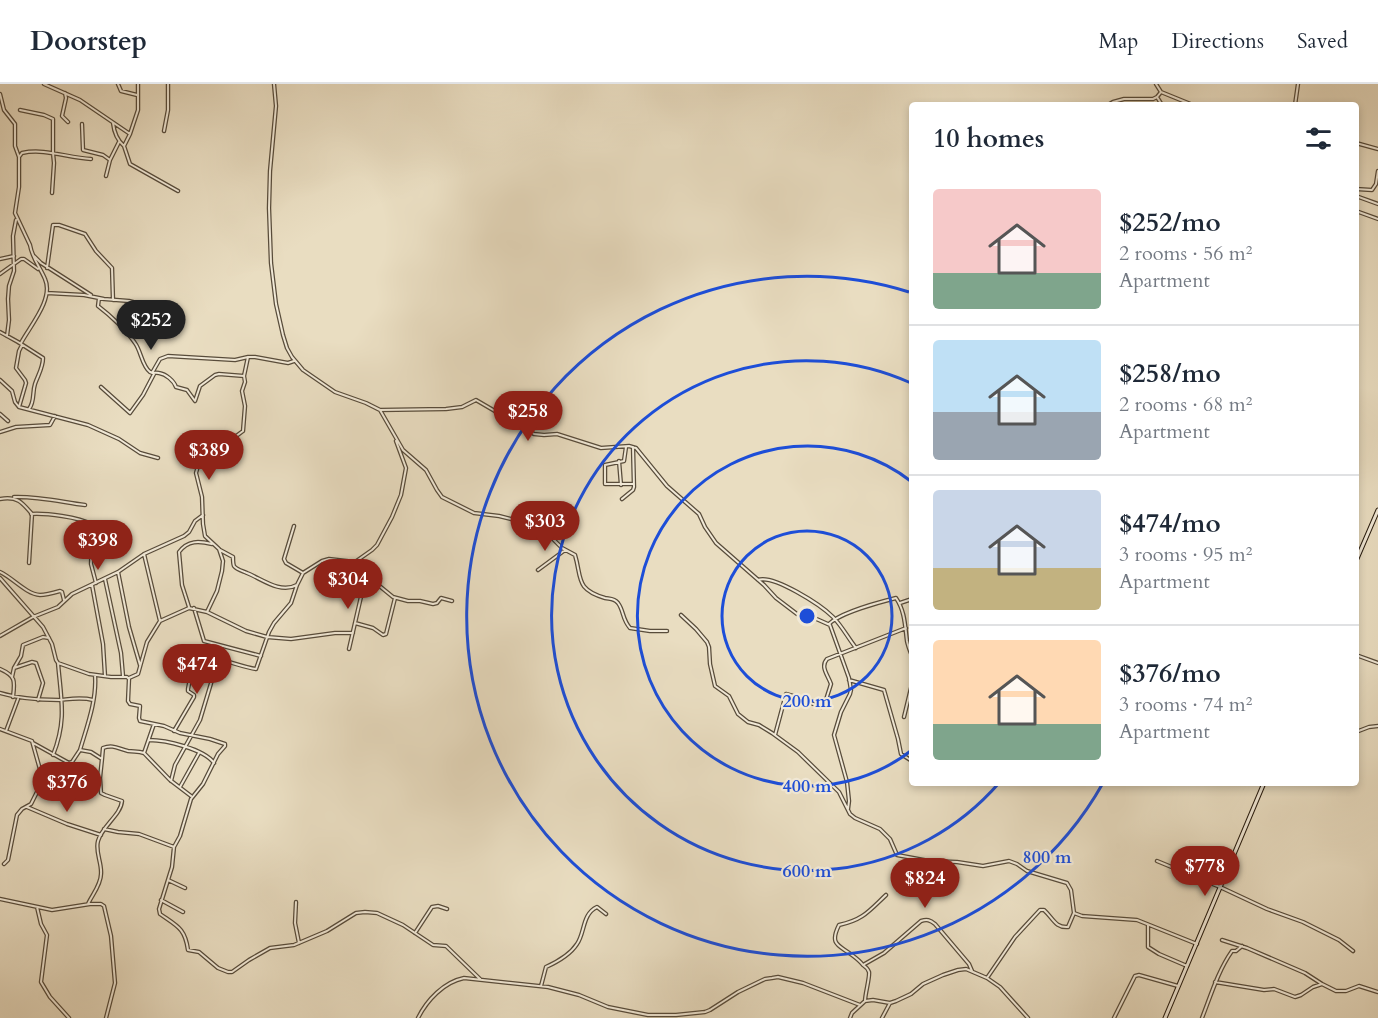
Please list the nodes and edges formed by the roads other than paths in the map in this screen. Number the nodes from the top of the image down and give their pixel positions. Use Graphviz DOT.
graph roads {
  1 [pos="44,84"];
  2 [pos="119,84"];
  3 [pos="138,84"];
  4 [pos="168,84"];
  5 [pos="274,84"];
  6 [pos="1156,84"];
  7 [pos="1298,84"];
  8 [pos="52,86"];
  9 [pos="1161,92"];
  10 [pos="65,93"];
  11 [pos="0,94"];
  12 [pos="137,95"];
  13 [pos="1157,97"];
  14 [pos="1113,102"];
  15 [pos="1160,102"];
  16 [pos="1187,102"];
  17 [pos="1295,102"];
  18 [pos="20,110"];
  19 [pos="68,122"];
  20 [pos="113,123"];
  21 [pos="82,124"];
  22 [pos="164,131"];
  23 [pos="130,134"];
  24 [pos="119,142"];
  25 [pos="1359,144"];
  26 [pos="124,146"];
  27 [pos="1378,150"];
  28 [pos="53,153"];
  29 [pos="19,157"];
  30 [pos="92,159"];
  31 [pos="110,160"];
  32 [pos="1378,171"];
  33 [pos="106,176"];
  34 [pos="1359,189"];
  35 [pos="178,191"];
  36 [pos="52,193"];
  37 [pos="1359,197"];
  38 [pos="1378,204"];
  39 [pos="1359,212"];
  40 [pos="16,218"];
  41 [pos="1378,219"];
  42 [pos="32,253"];
  43 [pos="14,256"];
  44 [pos="0,259"];
  45 [pos="14,263"];
  46 [pos="47,268"];
  47 [pos="40,271"];
  48 [pos="0,274"];
  49 [pos="46,293"];
  50 [pos="93,297"];
  51 [pos="99,298"];
  52 [pos="113,300"];
  53 [pos="156,308"];
  54 [pos="0,332"];
  55 [pos="8,336"];
  56 [pos="22,344"];
  57 [pos="248,357"];
  58 [pos="294,361"];
  59 [pos="153,373"];
  60 [pos="244,376"];
  61 [pos="0,380"];
  62 [pos="101,387"];
  63 [pos="19,407"];
  64 [pos="29,409"];
  65 [pos="380,410"];
  66 [pos="0,414"];
  67 [pos="55,416"];
  68 [pos="9,422"];
  69 [pos="0,432"];
  70 [pos="396,441"];
  71 [pos="626,447"];
  72 [pos="633,447"];
  73 [pos="158,458"];
  74 [pos="619,461"];
  75 [pos="634,484"];
  76 [pos="621,485"];
  77 [pos="11,498"];
  78 [pos="0,499"];
  79 [pos="622,499"];
  80 [pos="85,505"];
  81 [pos="1378,510"];
  82 [pos="31,514"];
  83 [pos="203,515"];
  84 [pos="294,526"];
  85 [pos="214,545"];
  86 [pos="219,549"];
  87 [pos="565,550"];
  88 [pos="144,554"];
  89 [pos="1359,554"];
  90 [pos="359,561"];
  91 [pos="29,563"];
  92 [pos="538,570"];
  93 [pos="0,572"];
  94 [pos="118,572"];
  95 [pos="303,573"];
  96 [pos="366,575"];
  97 [pos="0,578"];
  98 [pos="105,579"];
  99 [pos="758,580"];
  100 [pos="96,583"];
  101 [pos="92,585"];
  102 [pos="297,585"];
  103 [pos="395,598"];
  104 [pos="909,600"];
  105 [pos="65,601"];
  106 [pos="452,601"];
  107 [pos="900,603"];
  108 [pos="189,608"];
  109 [pos="194,608"];
  110 [pos="207,612"];
  111 [pos="681,615"];
  112 [pos="33,617"];
  113 [pos="836,619"];
  114 [pos="160,621"];
  115 [pos="355,623"];
  116 [pos="829,624"];
  117 [pos="906,628"];
  118 [pos="667,631"];
  119 [pos="353,633"];
  120 [pos="0,636"];
  121 [pos="267,637"];
  122 [pos="49,638"];
  123 [pos="909,641"];
  124 [pos="856,648"];
  125 [pos="349,649"];
  126 [pos="841,654"];
  127 [pos="261,656"];
  128 [pos="1359,656"];
  129 [pos="218,660"];
  130 [pos="58,663"];
  131 [pos="1378,663"];
  132 [pos="14,668"];
  133 [pos="140,668"];
  134 [pos="0,669"];
  135 [pos="95,675"];
  136 [pos="12,676"];
  137 [pos="105,676"];
  138 [pos="123,677"];
  139 [pos="129,679"];
  140 [pos="849,680"];
  141 [pos="0,693"];
  142 [pos="909,696"];
  143 [pos="13,697"];
  144 [pos="18,699"];
  145 [pos="38,700"];
  146 [pos="63,700"];
  147 [pos="93,700"];
  148 [pos="904,717"];
  149 [pos="154,724"];
  150 [pos="1378,726"];
  151 [pos="0,729"];
  152 [pos="6,731"];
  153 [pos="174,731"];
  154 [pos="1359,731"];
  155 [pos="775,735"];
  156 [pos="192,736"];
  157 [pos="149,740"];
  158 [pos="33,743"];
  159 [pos="185,747"];
  160 [pos="80,750"];
  161 [pos="144,753"];
  162 [pos="199,753"];
  163 [pos="53,755"];
  164 [pos="102,759"];
  165 [pos="909,759"];
  166 [pos="214,763"];
  167 [pos="171,781"];
  168 [pos="1263,786"];
  169 [pos="180,788"];
  170 [pos="192,796"];
  171 [pos="26,807"];
  172 [pos="848,809"];
  173 [pos="104,829"];
  174 [pos="100,835"];
  175 [pos="174,847"];
  176 [pos="1157,861"];
  177 [pos="4,864"];
  178 [pos="168,880"];
  179 [pos="1220,887"];
  180 [pos="185,888"];
  181 [pos="886,895"];
  182 [pos="0,899"];
  183 [pos="162,900"];
  184 [pos="296,902"];
  185 [pos="88,904"];
  186 [pos="37,907"];
  187 [pos="447,909"];
  188 [pos="183,912"];
  189 [pos="1074,913"];
  190 [pos="606,914"];
  191 [pos="1148,925"];
  192 [pos="415,933"];
  193 [pos="1222,940"];
  194 [pos="299,943"];
  195 [pos="1197,944"];
  196 [pos="1242,946"];
  197 [pos="1353,951"];
  198 [pos="863,965"];
  199 [pos="1187,966"];
  200 [pos="972,971"];
  201 [pos="987,978"];
  202 [pos="480,979"];
  203 [pos="1215,982"];
  204 [pos="1322,984"];
  205 [pos="541,986"];
  206 [pos="1178,986"];
  207 [pos="1378,992"];
  208 [pos="865,1001"];
  209 [pos="890,1002"];
  210 [pos="860,1005"];
  211 [pos="69,1018"];
  212 [pos="106,1018"];
  213 [pos="418,1018"];
  214 [pos="850,1018"];
  215 [pos="882,1018"];
  216 [pos="1028,1018"];
  217 [pos="1114,1018"];
  218 [pos="1165,1018"];
  219 [pos="1202,1018"];
  1 -- 8 [label="street"];
  2 -- 12 [label="street"];
  3 -- 12 [label="street"];
  4 -- 22 [label="street"];
  5 -- 58 [label="street"];
  6 -- 9 [label="street"];
  7 -- 17 [label="street"];
  8 -- 10 [label="street"];
  9 -- 13 [label="street"];
  9 -- 16 [label="street"];
  10 -- 19 [label="street"];
  10 -- 20 [label="street"];
  11 -- 29 [label="street"];
  12 -- 23 [label="street"];
  13 -- 14 [label="street"];
  13 -- 15 [label="street"];
  18 -- 28 [label="street"];
  20 -- 23 [label="street"];
  20 -- 24 [label="street"];
  21 -- 31 [label="street"];
  23 -- 26 [label="street"];
  24 -- 26 [label="street"];
  24 -- 31 [label="street"];
  25 -- 27 [label="street"];
  26 -- 35 [label="street"];
  28 -- 29 [label="street"];
  28 -- 30 [label="street"];
  28 -- 36 [label="street"];
  29 -- 40 [label="street"];
  31 -- 33 [label="street"];
  32 -- 34 [label="street"];
  37 -- 38 [label="street"];
  39 -- 41 [label="street"];
  40 -- 42 [label="street"];
  40 -- 43 [label="street"];
  42 -- 46 [label="street"];
  42 -- 47 [label="street"];
  43 -- 44 [label="street"];
  43 -- 45 [label="street"];
  45 -- 47 [label="street"];
  45 -- 48 [label="street"];
  45 -- 55 [label="street"];
  46 -- 50 [label="street"];
  46 -- 52 [label="street"];
  47 -- 49 [label="street"];
  49 -- 50 [label="street"];
  49 -- 56 [label="street"];
  50 -- 51 [label="street"];
  51 -- 52 [label="street"];
  51 -- 59 [label="street"];
  52 -- 53 [label="street"];
  54 -- 55 [label="street"];
  55 -- 56 [label="street"];
  56 -- 63 [label="street"];
  56 -- 64 [label="street"];
  57 -- 58 [label="street"];
  57 -- 59 [label="street"];
  57 -- 60 [label="street"];
  58 -- 65 [label="street"];
  59 -- 60 [label="street"];
  59 -- 62 [label="street"];
  60 -- 83 [label="street"];
  61 -- 63 [label="street"];
  63 -- 64 [label="street"];
  64 -- 67 [label="street"];
  65 -- 70 [label="street"];
  65 -- 71 [label="street"];
  66 -- 68 [label="street"];
  67 -- 69 [label="street"];
  67 -- 73 [label="street"];
  70 -- 87 [label="street"];
  70 -- 90 [label="street"];
  71 -- 72 [label="street"];
  71 -- 74 [label="street"];
  72 -- 75 [label="street"];
  72 -- 99 [label="street"];
  74 -- 76 [label="street"];
  74 -- 76 [label="street"];
  75 -- 76 [label="street"];
  75 -- 79 [label="street"];
  77 -- 78 [label="street"];
  77 -- 80 [label="street"];
  77 -- 82 [label="street"];
  81 -- 89 [label="main road"];
  82 -- 91 [label="street"];
  82 -- 100 [label="street"];
  83 -- 85 [label="street"];
  83 -- 88 [label="street"];
  84 -- 95 [label="street"];
  85 -- 86 [label="street"];
  85 -- 108 [label="street"];
  86 -- 102 [label="street"];
  86 -- 110 [label="street"];
  87 -- 92 [label="street"];
  87 -- 118 [label="street"];
  88 -- 94 [label="street"];
  88 -- 114 [label="street"];
  90 -- 95 [label="street"];
  90 -- 96 [label="street"];
  93 -- 105 [label="street"];
  94 -- 98 [label="street"];
  94 -- 133 [label="street"];
  95 -- 102 [label="street"];
  96 -- 103 [label="street"];
  96 -- 115 [label="street"];
  97 -- 112 [label="street"];
  98 -- 100 [label="street"];
  98 -- 138 [label="street"];
  99 -- 113 [label="street"];
  99 -- 116 [label="street"];
  100 -- 101 [label="street"];
  101 -- 105 [label="street"];
  101 -- 137 [label="street"];
  102 -- 121 [label="street"];
  103 -- 106 [label="street"];
  103 -- 115 [label="street"];
  104 -- 107 [label="street"];
  105 -- 112 [label="street"];
  107 -- 113 [label="street"];
  107 -- 117 [label="street"];
  108 -- 109 [label="street"];
  108 -- 114 [label="street"];
  109 -- 110 [label="street"];
  109 -- 127 [label="street"];
  110 -- 121 [label="street"];
  111 -- 155 [label="street"];
  112 -- 120 [label="street"];
  112 -- 122 [label="street"];
  113 -- 116 [label="street"];
  113 -- 124 [label="street"];
  114 -- 133 [label="street"];
  115 -- 119 [label="street"];
  116 -- 126 [label="street"];
  117 -- 123 [label="street"];
  117 -- 124 [label="street"];
  119 -- 121 [label="street"];
  119 -- 125 [label="street"];
  121 -- 127 [label="street"];
  122 -- 130 [label="street"];
  122 -- 132 [label="street"];
  124 -- 126 [label="street"];
  126 -- 140 [label="street"];
  126 -- 155 [label="street"];
  127 -- 129 [label="street"];
  128 -- 131 [label="street"];
  129 -- 153 [label="street"];
  129 -- 156 [label="street"];
  130 -- 135 [label="street"];
  130 -- 146 [label="street"];
  132 -- 136 [label="street"];
  132 -- 145 [label="street"];
  133 -- 139 [label="street"];
  134 -- 136 [label="street"];
  135 -- 137 [label="street"];
  135 -- 147 [label="street"];
  136 -- 143 [label="street"];
  137 -- 138 [label="street"];
  138 -- 139 [label="street"];
  139 -- 149 [label="street"];
  140 -- 165 [label="street"];
  140 -- 172 [label="street"];
  141 -- 143 [label="street"];
  142 -- 148 [label="street"];
  143 -- 144 [label="street"];
  144 -- 145 [label="street"];
  144 -- 152 [label="street"];
  145 -- 146 [label="street"];
  146 -- 147 [label="street"];
  146 -- 163 [label="street"];
  147 -- 160 [label="street"];
  149 -- 153 [label="street"];
  149 -- 157 [label="street"];
  150 -- 154 [label="street"];
  151 -- 152 [label="street"];
  152 -- 158 [label="street"];
  153 -- 156 [label="street"];
  155 -- 172 [label="street"];
  156 -- 159 [label="street"];
  156 -- 166 [label="street"];
  157 -- 159 [label="street"];
  157 -- 161 [label="street"];
  158 -- 163 [label="street"];
  158 -- 171 [label="street"];
  159 -- 162 [label="street"];
  159 -- 167 [label="street"];
  160 -- 163 [label="street"];
  160 -- 164 [label="street"];
  161 -- 164 [label="street"];
  161 -- 167 [label="street"];
  162 -- 166 [label="street"];
  162 -- 169 [label="street"];
  164 -- 173 [label="street"];
  166 -- 170 [label="street"];
  167 -- 169 [label="street"];
  168 -- 179 [label="main road"];
  169 -- 170 [label="street"];
  170 -- 175 [label="street"];
  171 -- 174 [label="street"];
  171 -- 177 [label="street"];
  172 -- 189 [label="street"];
  173 -- 174 [label="street"];
  173 -- 175 [label="street"];
  174 -- 185 [label="street"];
  175 -- 178 [label="street"];
  176 -- 179 [label="street"];
  178 -- 180 [label="street"];
  178 -- 183 [label="street"];
  179 -- 195 [label="main road"];
  179 -- 197 [label="street"];
  181 -- 198 [label="street"];
  182 -- 186 [label="street"];
  183 -- 188 [label="street"];
  183 -- 194 [label="street"];
  184 -- 194 [label="street"];
  185 -- 186 [label="street"];
  185 -- 212 [label="street"];
  186 -- 211 [label="street"];
  187 -- 192 [label="street"];
  189 -- 191 [label="street"];
  189 -- 201 [label="street"];
  190 -- 205 [label="street"];
  191 -- 195 [label="street"];
  191 -- 199 [label="street"];
  192 -- 194 [label="street"];
  192 -- 202 [label="street"];
  193 -- 196 [label="street"];
  195 -- 199 [label="main road"];
  196 -- 203 [label="street"];
  196 -- 204 [label="street"];
  198 -- 200 [label="street"];
  198 -- 208 [label="street"];
  199 -- 206 [label="main road"];
  200 -- 201 [label="street"];
  200 -- 209 [label="street"];
  201 -- 216 [label="street"];
  202 -- 205 [label="street"];
  202 -- 213 [label="street"];
  203 -- 204 [label="street"];
  203 -- 219 [label="street"];
  204 -- 207 [label="street"];
  205 -- 210 [label="street"];
  206 -- 217 [label="street"];
  206 -- 218 [label="main road"];
  208 -- 209 [label="street"];
  208 -- 210 [label="street"];
  209 -- 215 [label="street"];
  210 -- 214 [label="street"];
}
